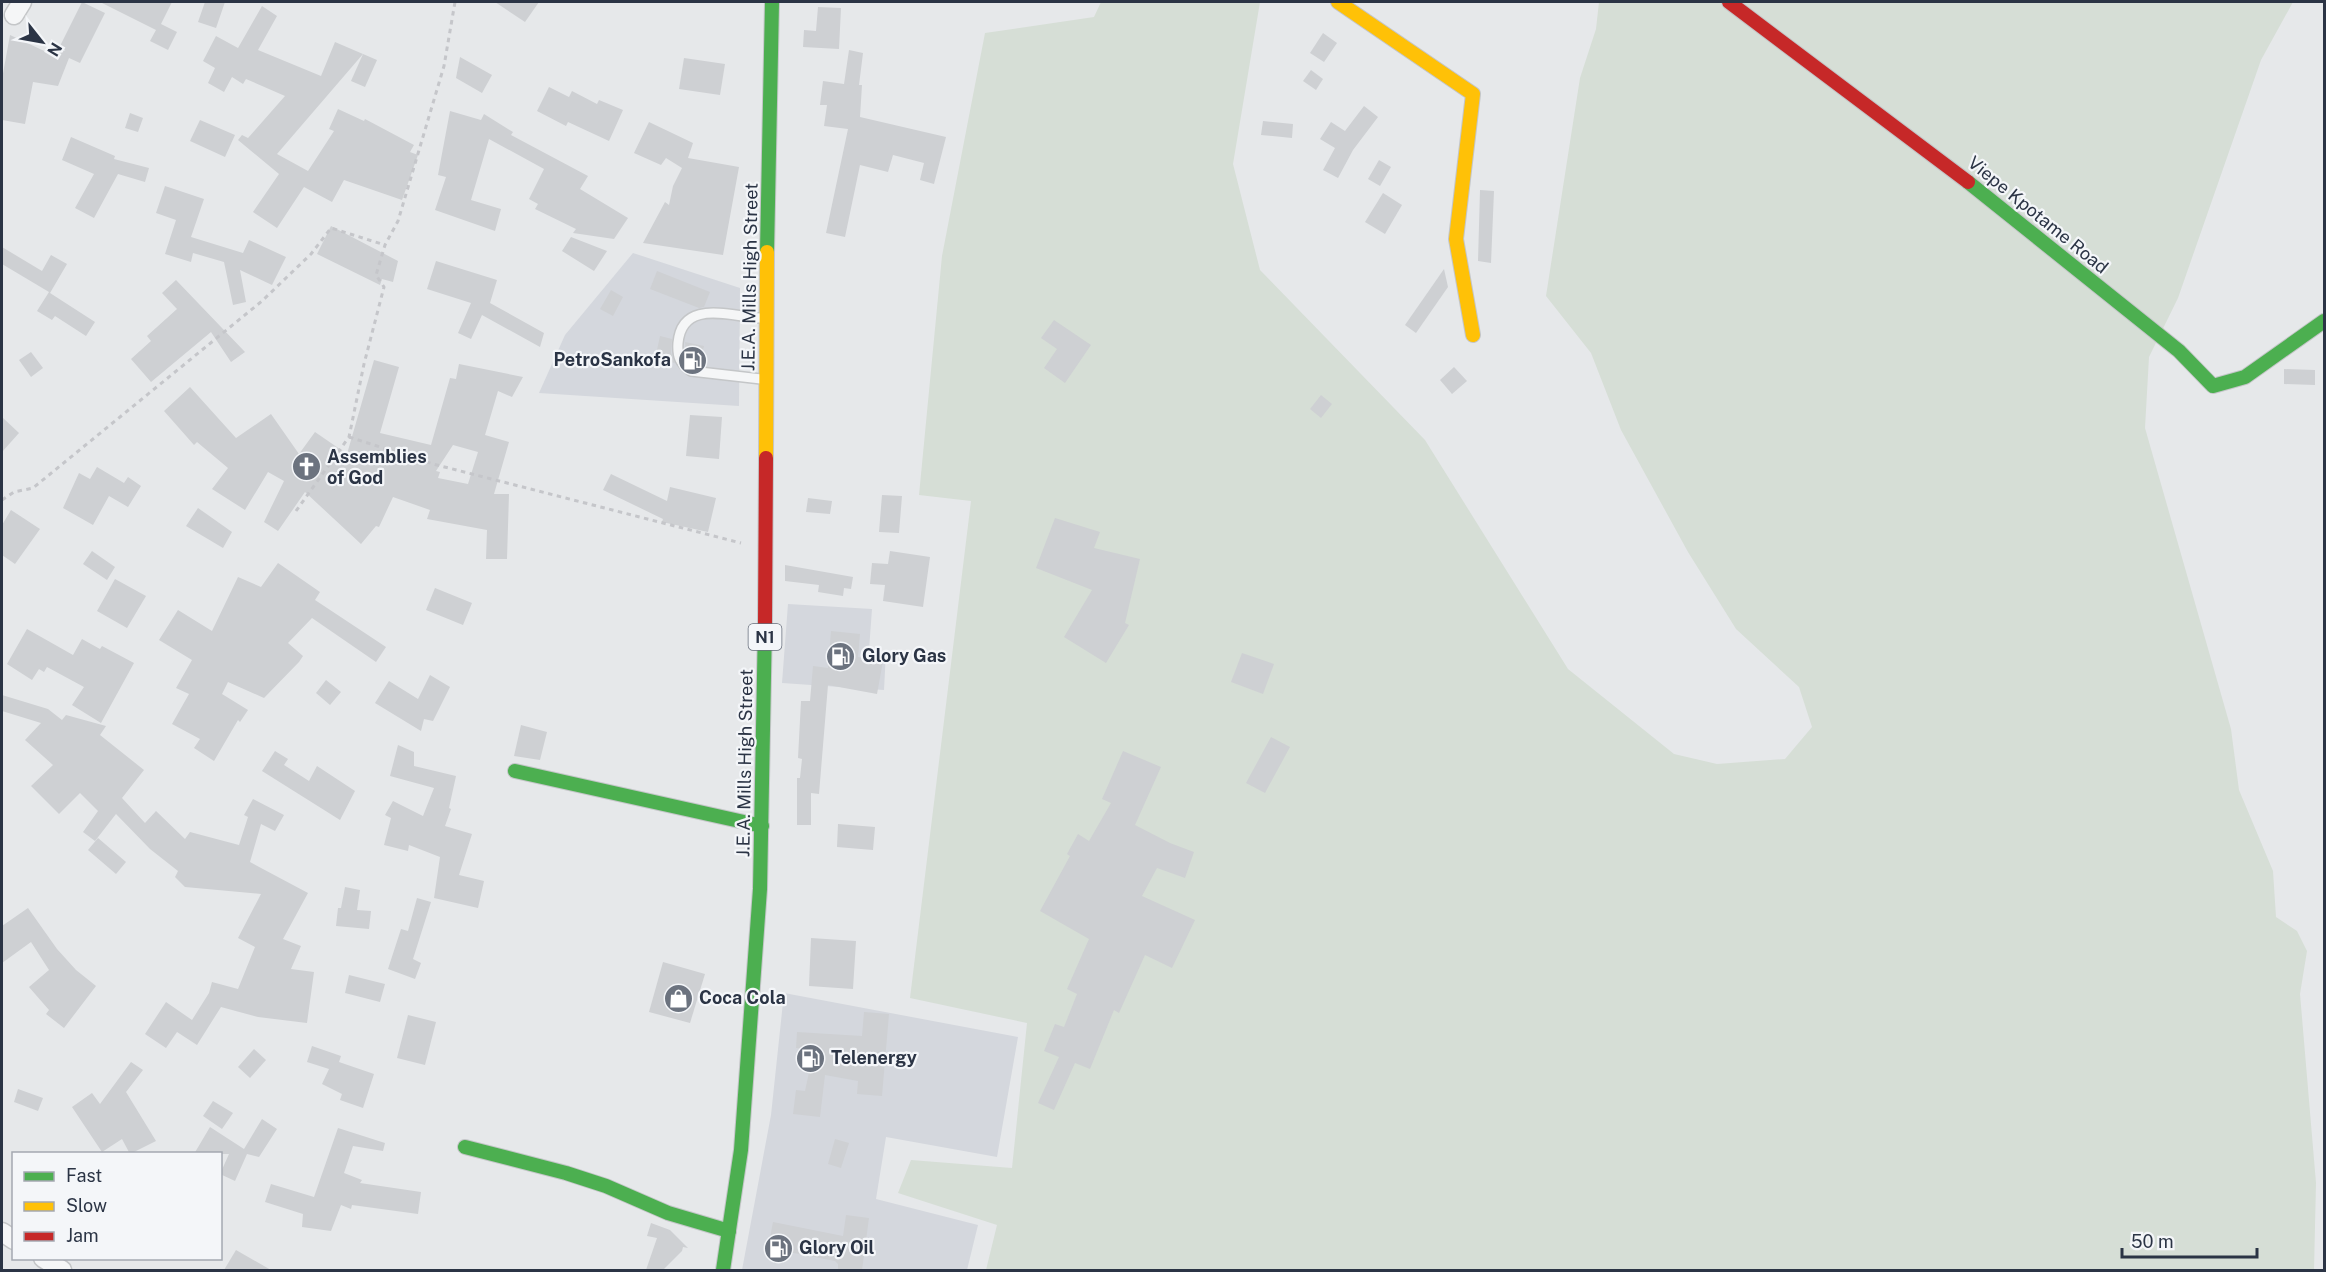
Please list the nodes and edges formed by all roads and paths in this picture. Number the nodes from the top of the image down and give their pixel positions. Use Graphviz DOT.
graph roads {
  1 [pos="455,2"];
  2 [pos="772,2"];
  3 [pos="1338,2"];
  4 [pos="1729,2"];
  5 [pos="385,245"];
  6 [pos="766,318"];
  7 [pos="2325,321"];
  8 [pos="1473,334"];
  9 [pos="766,379"];
  10 [pos="349,436"];
  11 [pos="2,500"];
  12 [pos="296,511"];
  13 [pos="766,550"];
  14 [pos="515,771"];
  15 [pos="762,826"];
  16 [pos="465,1147"];
  17 [pos="729,1231"];
  18 [pos="46,1260"];
  19 [pos="62,1270"];
  20 [pos="723,1270"];
  1 -- 5 [label="path"];
  2 -- 6 [label="main road, J.E.A. Mills High Street / N1"];
  3 -- 8 [label="main road"];
  4 -- 7 [label="main road, Viepe Kpotame Road"];
  5 -- 10 [label="path"];
  5 -- 11 [label="path"];
  6 -- 9 [label="main road, J.E.A. Mills High Street / N1"];
  6 -- 9 [label="lane"];
  9 -- 13 [label="main road, J.E.A. Mills High Street / N1"];
  10 -- 12 [label="path"];
  10 -- 13 [label="path"];
  13 -- 15 [label="main road, J.E.A. Mills High Street / N1"];
  14 -- 15 [label="main road"];
  15 -- 17 [label="main road, J.E.A. Mills High Street / N1"];
  16 -- 17 [label="main road"];
  17 -- 20 [label="main road, J.E.A. Mills High Street / N1"];
  18 -- 19 [label="street"];
}
